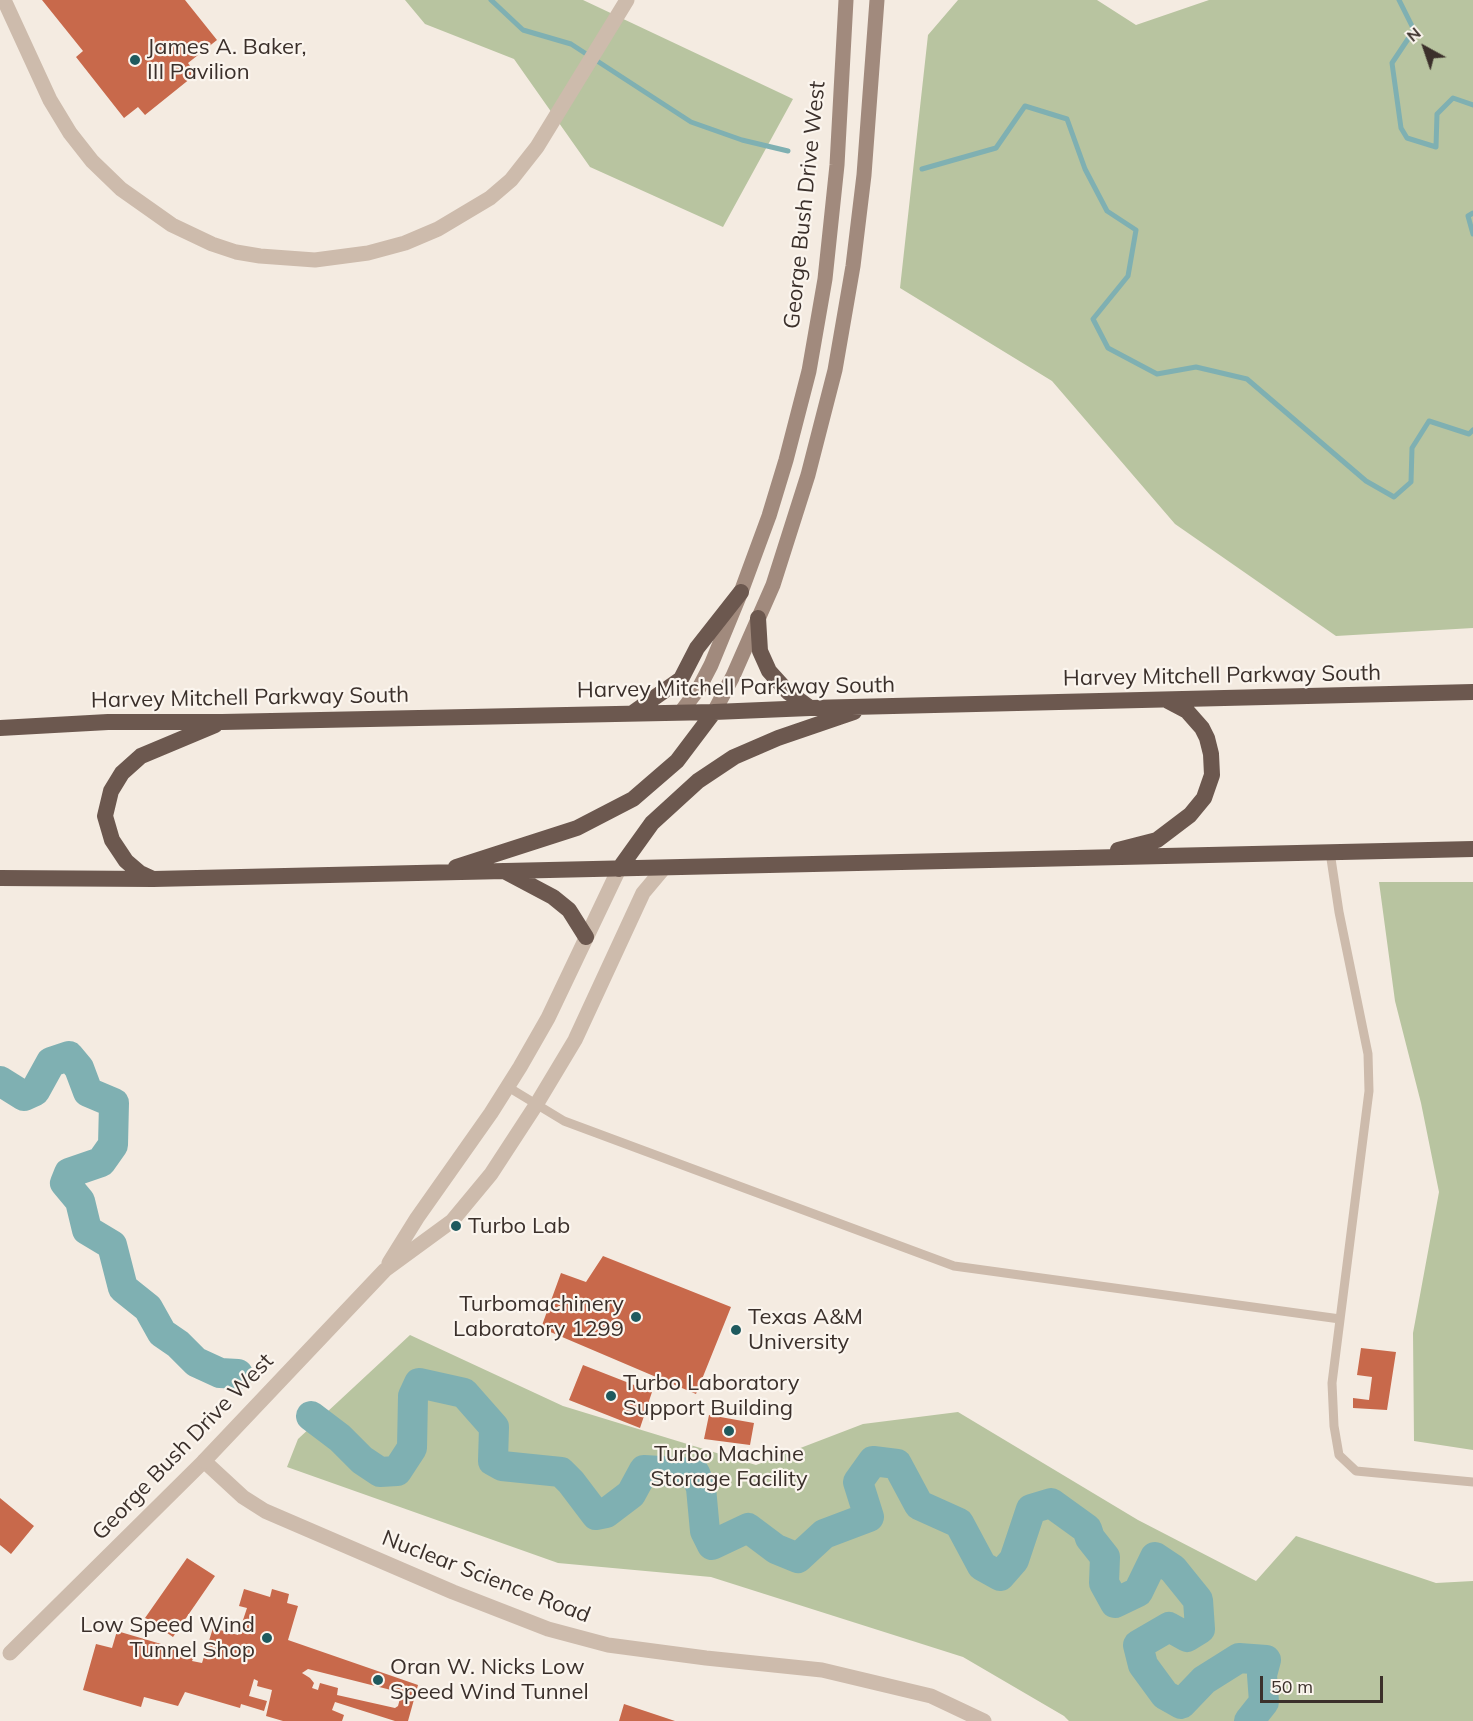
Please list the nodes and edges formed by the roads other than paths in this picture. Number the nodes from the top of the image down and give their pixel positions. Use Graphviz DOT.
graph roads {
  1 [pos="4,0"];
  2 [pos="846,0"];
  3 [pos="877,0"];
  4 [pos="0,2"];
  5 [pos="626,2"];
  6 [pos="741,592"];
  7 [pos="758,618"];
  8 [pos="1473,692"];
  9 [pos="1165,700"];
  10 [pos="869,706"];
  11 [pos="810,708"];
  12 [pos="681,712"];
  13 [pos="714,712"];
  14 [pos="634,713"];
  15 [pos="222,722"];
  16 [pos="0,728"];
  17 [pos="1473,849"];
  18 [pos="1330,852"];
  19 [pos="1094,857"];
  20 [pos="664,868"];
  21 [pos="619,869"];
  22 [pos="503,871"];
  23 [pos="438,873"];
  24 [pos="0,878"];
  25 [pos="153,879"];
  26 [pos="586,937"];
  27 [pos="508,1087"];
  28 [pos="536,1105"];
  29 [pos="385,1270"];
  30 [pos="1340,1319"];
  31 [pos="204,1461"];
  32 [pos="1473,1482"];
  33 [pos="5,1649"];
  34 [pos="984,1721"];
  1 -- 4 [label="street"];
  1 -- 5 [label="street"];
  2 -- 6 [label="main road, George Bush Drive West"];
  3 -- 7 [label="main road"];
  6 -- 12 [label="main road, George Bush Drive West"];
  6 -- 14 [label="highway"];
  7 -- 11 [label="highway"];
  7 -- 13 [label="main road"];
  8 -- 9 [label="highway, Harvey Mitchell Parkway South"];
  9 -- 10 [label="highway, Harvey Mitchell Parkway South"];
  9 -- 19 [label="highway"];
  10 -- 11 [label="highway, Harvey Mitchell Parkway South"];
  10 -- 21 [label="highway"];
  11 -- 13 [label="highway, Harvey Mitchell Parkway South"];
  12 -- 13 [label="highway, Harvey Mitchell Parkway South"];
  12 -- 14 [label="highway, Harvey Mitchell Parkway South"];
  13 -- 23 [label="highway"];
  14 -- 15 [label="highway, Harvey Mitchell Parkway South"];
  15 -- 16 [label="highway, Harvey Mitchell Parkway South"];
  15 -- 25 [label="highway"];
  17 -- 18 [label="highway"];
  18 -- 19 [label="highway"];
  18 -- 30 [label="lane"];
  19 -- 20 [label="highway"];
  20 -- 21 [label="highway"];
  20 -- 28 [label="street, George Bush Drive West"];
  21 -- 22 [label="highway"];
  21 -- 26 [label="street, George Bush Drive West"];
  22 -- 23 [label="highway"];
  22 -- 26 [label="highway"];
  23 -- 25 [label="highway"];
  24 -- 25 [label="highway"];
  26 -- 27 [label="street, George Bush Drive West"];
  27 -- 28 [label="lane"];
  27 -- 29 [label="street, George Bush Drive West"];
  28 -- 29 [label="street, George Bush Drive West"];
  28 -- 30 [label="lane"];
  29 -- 31 [label="street, George Bush Drive West"];
  30 -- 32 [label="lane"];
  31 -- 33 [label="street, George Bush Drive West"];
  31 -- 34 [label="street, Nuclear Science Road"];
}
